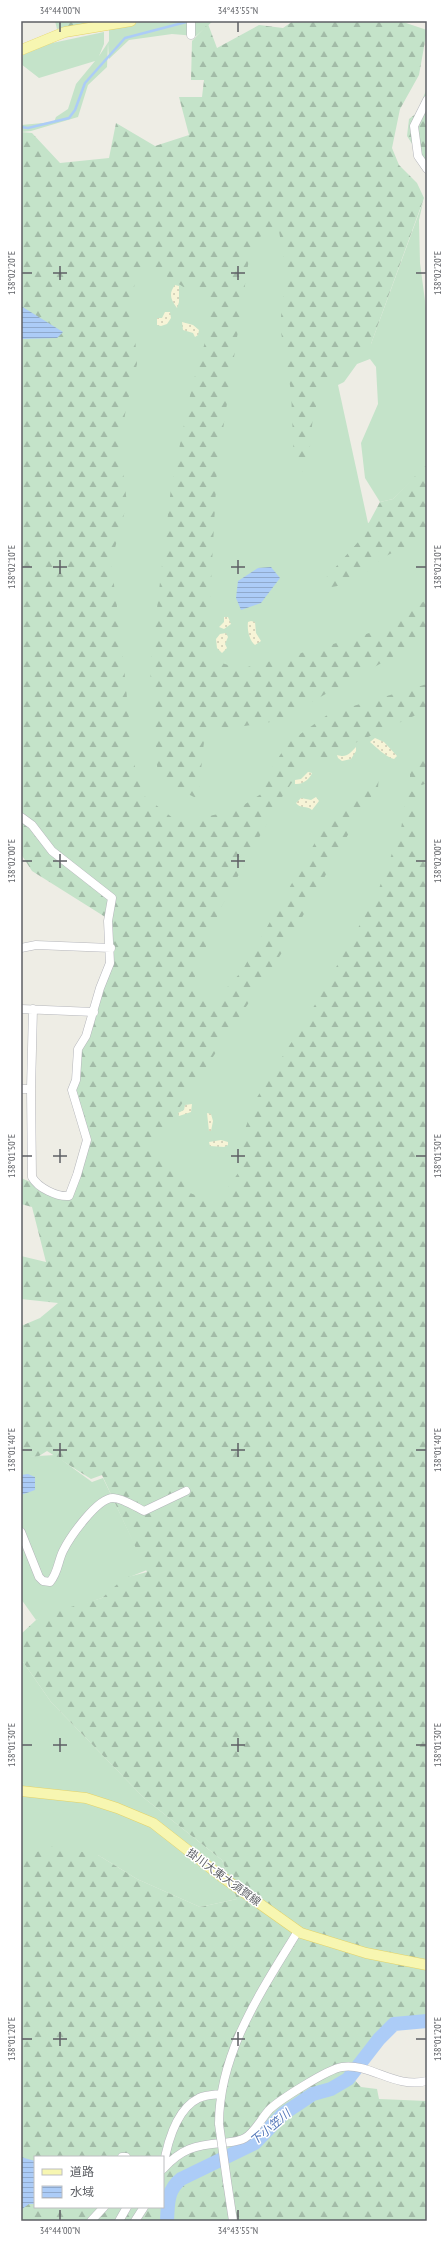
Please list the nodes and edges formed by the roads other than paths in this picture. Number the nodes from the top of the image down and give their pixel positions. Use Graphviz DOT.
graph roads {
  1 [pos="131,21"];
  2 [pos="191,22"];
  3 [pos="191,35"];
  4 [pos="21,50"];
  5 [pos="427,100"];
  6 [pos="427,169"];
  7 [pos="21,817"];
  8 [pos="21,948"];
  9 [pos="111,948"];
  10 [pos="21,1009"];
  11 [pos="33,1009"];
  12 [pos="94,1012"];
  13 [pos="21,1089"];
  14 [pos="31,1089"];
  15 [pos="186,1491"];
  16 [pos="21,1532"];
  17 [pos="21,1792"];
  18 [pos="298,1930"];
  19 [pos="427,1965"];
  20 [pos="427,2081"];
  21 [pos="221,2094"];
  22 [pos="164,2164"];
  23 [pos="164,2168"];
  24 [pos="103,2208"];
  25 [pos="126,2208"];
  26 [pos="143,2208"];
  27 [pos="91,2221"];
  28 [pos="119,2221"];
  29 [pos="135,2221"];
  30 [pos="233,2221"];
  1 -- 4 [label="main road"];
  2 -- 3 [label="street"];
  5 -- 6 [label="street"];
  7 -- 9 [label="street"];
  8 -- 9 [label="street"];
  9 -- 12 [label="street"];
  10 -- 11 [label="street"];
  11 -- 12 [label="street"];
  11 -- 14 [label="street"];
  12 -- 14 [label="street"];
  13 -- 14 [label="street"];
  15 -- 16 [label="street"];
  17 -- 18 [label="main road, 掛川大東大須賀線"];
  18 -- 19 [label="main road, 掛川大東大須賀線"];
  18 -- 21 [label="street"];
  20 -- 23 [label="street"];
  21 -- 22 [label="street"];
  21 -- 30 [label="street, bridge"];
  24 -- 27 [label="street"];
  25 -- 28 [label="street"];
  26 -- 29 [label="street"];
}
